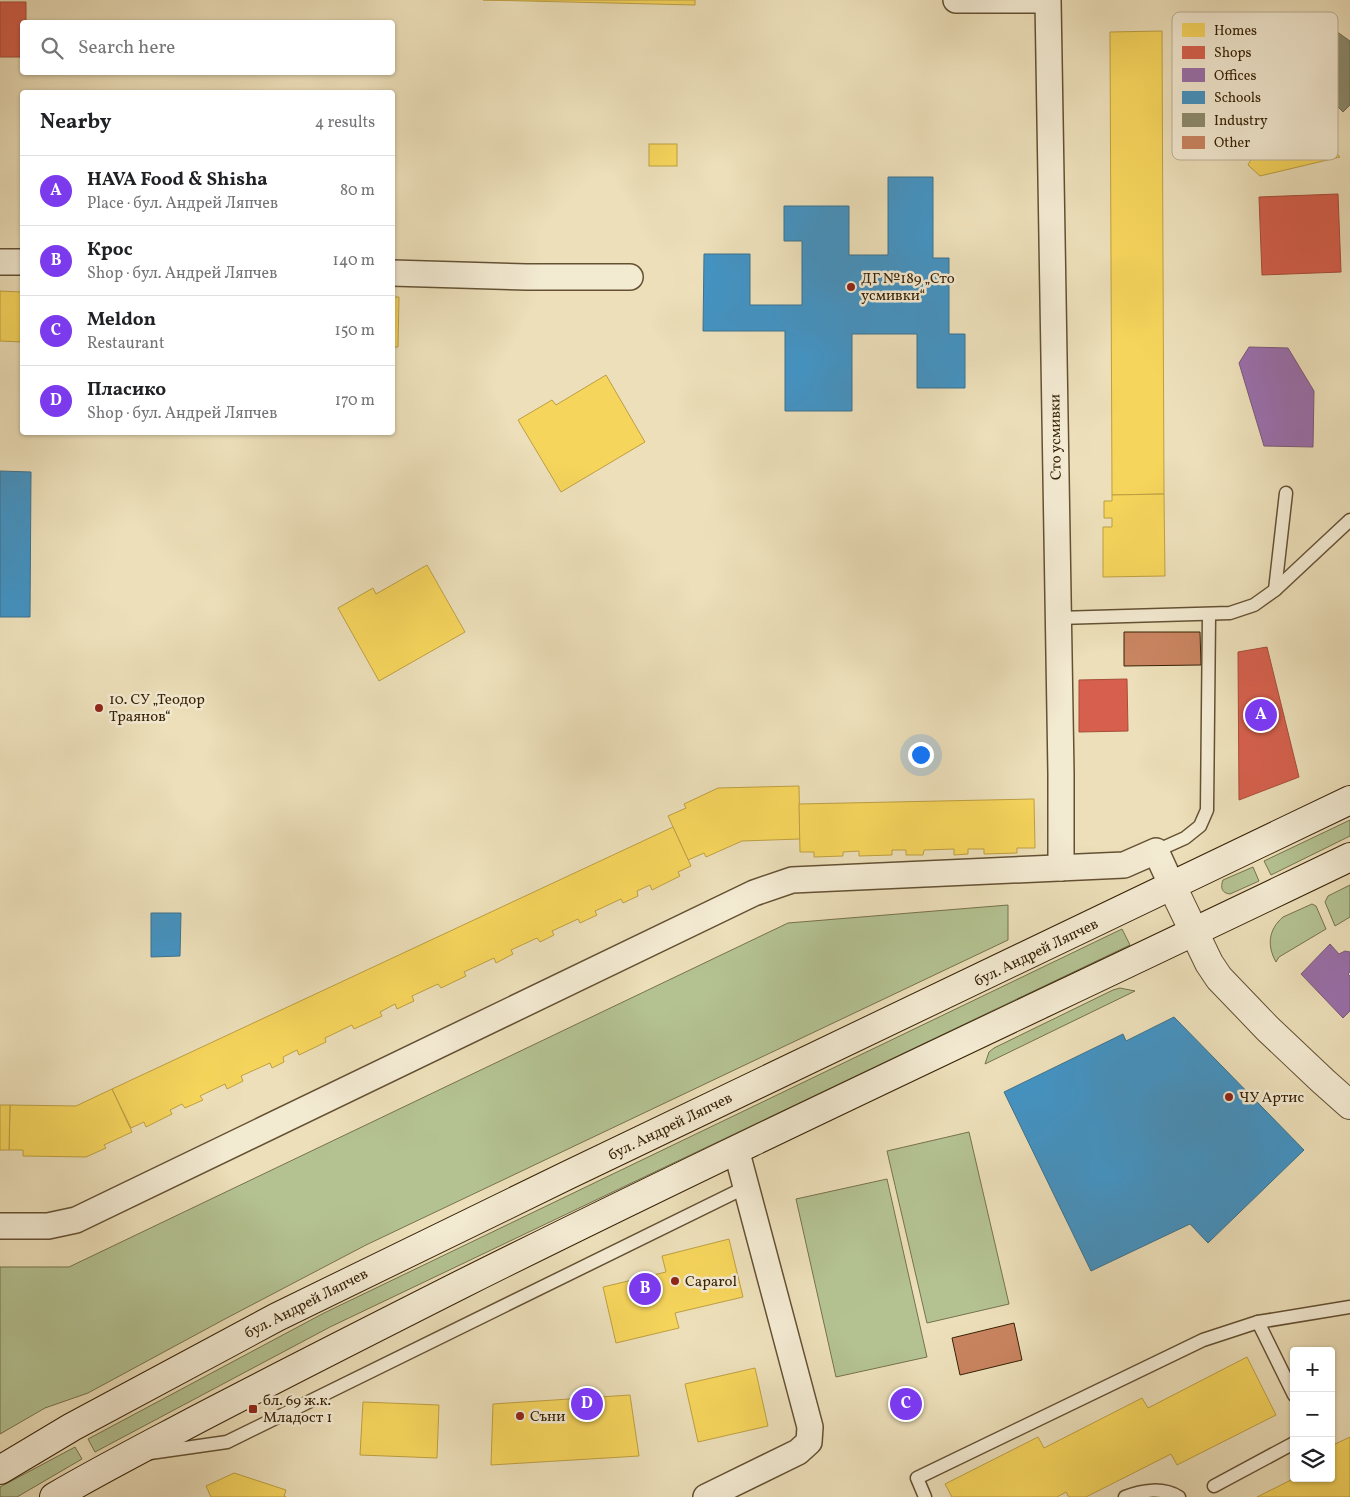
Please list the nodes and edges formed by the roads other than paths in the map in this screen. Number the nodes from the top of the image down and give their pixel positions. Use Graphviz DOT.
graph roads {
  1 [pos="956,0"];
  2 [pos="1048,0"];
  3 [pos="1055,0"];
  4 [pos="0,262"];
  5 [pos="20,262"];
  6 [pos="395,273"];
  7 [pos="630,277"];
  8 [pos="1286,493"];
  9 [pos="1350,520"];
  10 [pos="1275,590"];
  11 [pos="1209,615"];
  12 [pos="1058,618"];
  13 [pos="1350,800"];
  14 [pos="1156,851"];
  15 [pos="1350,857"];
  16 [pos="1061,868"];
  17 [pos="1172,886"];
  18 [pos="1194,932"];
  19 [pos="1350,1105"];
  20 [pos="736,1149"];
  21 [pos="746,1187"];
  22 [pos="0,1226"];
  23 [pos="1350,1307"];
  24 [pos="1258,1322"];
  25 [pos="1293,1392"];
  26 [pos="1290,1446"];
  27 [pos="126,1457"];
  28 [pos="0,1470"];
  29 [pos="1214,1486"];
  30 [pos="54,1497"];
  31 [pos="706,1497"];
  32 [pos="925,1497"];
  33 [pos="1124,1497"];
  34 [pos="1179,1497"];
  1 -- 2 [label="street"];
  2 -- 3 [label="street"];
  2 -- 12 [label="street, Сто усмивки"];
  4 -- 5 [label="street"];
  6 -- 7 [label="street"];
  8 -- 10 [label="lane"];
  9 -- 10 [label="lane"];
  10 -- 11 [label="lane"];
  11 -- 12 [label="lane"];
  11 -- 14 [label="lane"];
  12 -- 16 [label="street, Сто усмивки"];
  13 -- 17 [label="main road, бул. Андрей Ляпчев"];
  14 -- 16 [label="street"];
  14 -- 17 [label="street"];
  15 -- 18 [label="main road"];
  16 -- 22 [label="street"];
  17 -- 18 [label="main road"];
  17 -- 28 [label="main road, бул. Андрей Ляпчев"];
  18 -- 19 [label="main road"];
  18 -- 20 [label="main road"];
  20 -- 21 [label="street"];
  20 -- 27 [label="main road"];
  21 -- 27 [label="lane"];
  21 -- 31 [label="street"];
  23 -- 24 [label="lane"];
  24 -- 25 [label="lane"];
  24 -- 32 [label="lane"];
  26 -- 29 [label="lane"];
  27 -- 30 [label="main road"];
  33 -- 34 [label="lane"];
}
